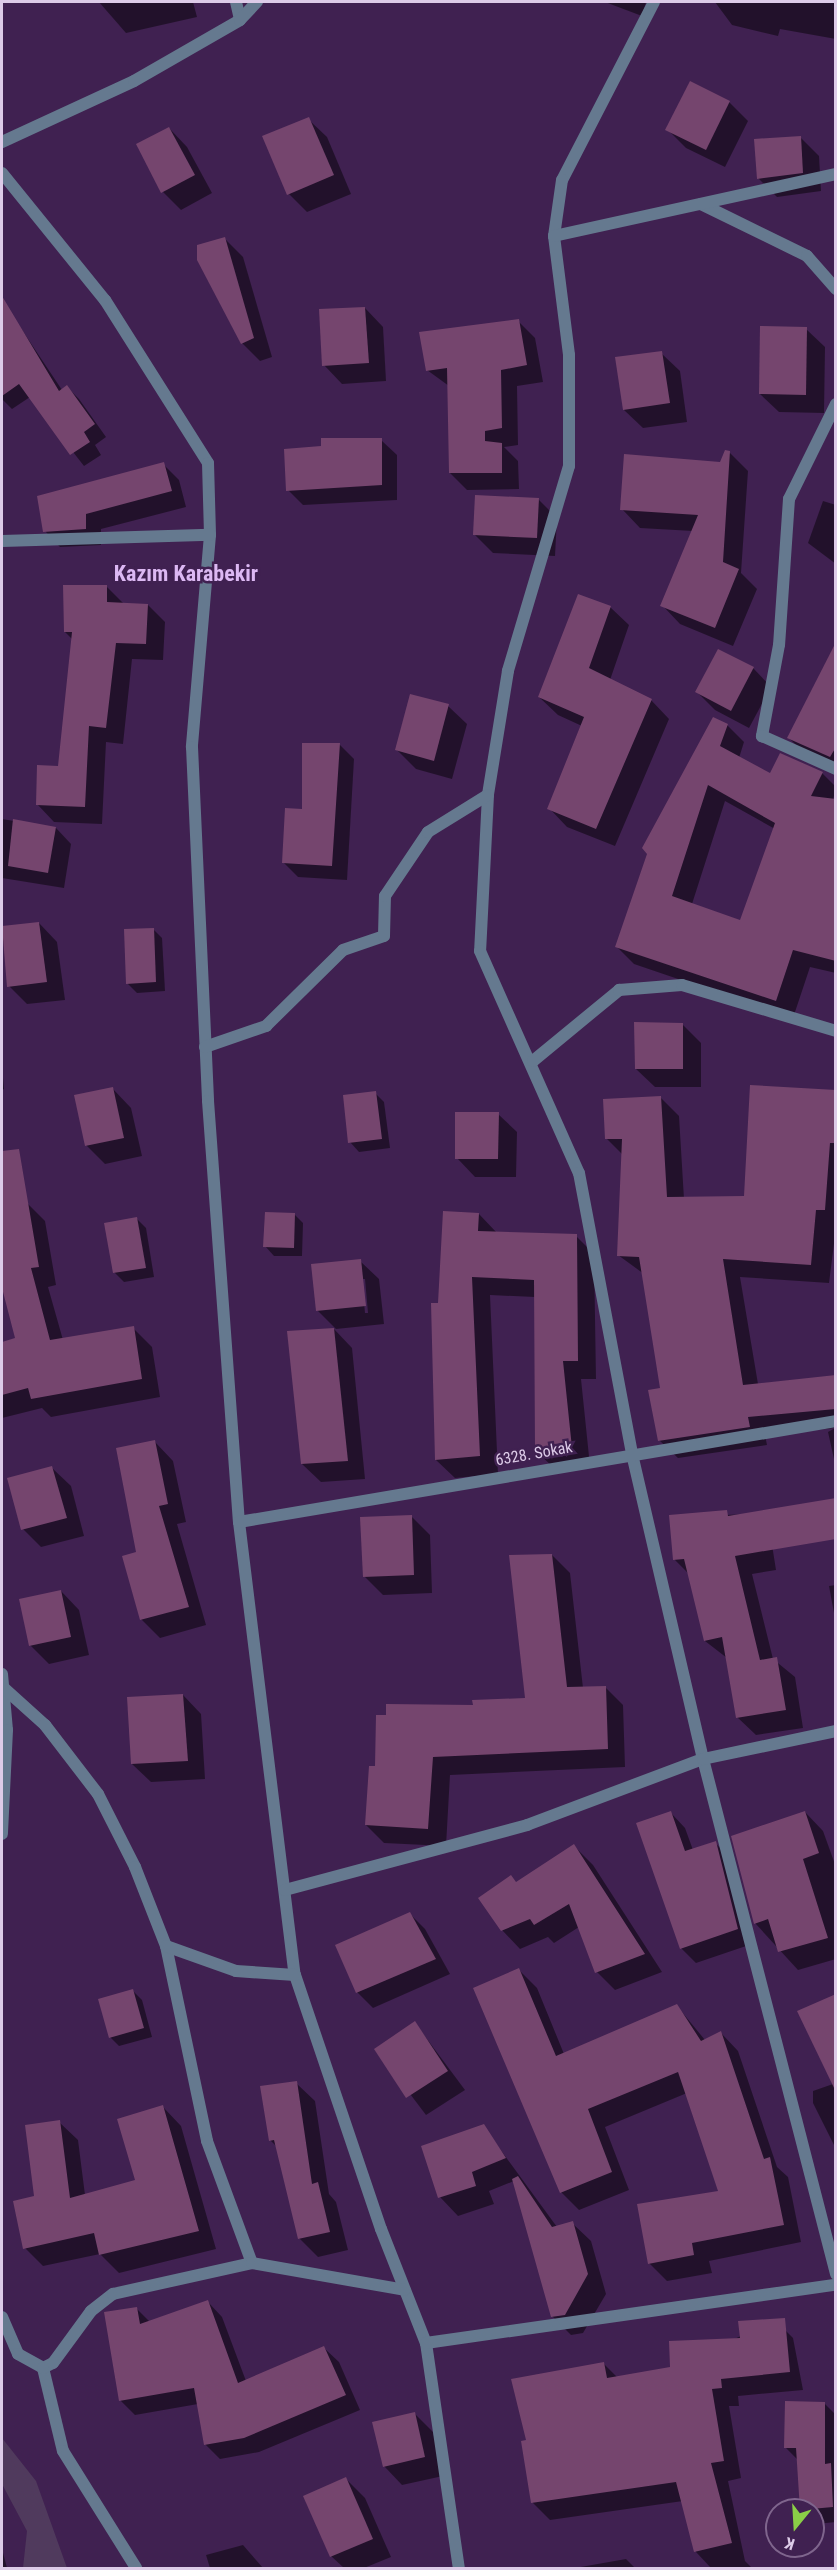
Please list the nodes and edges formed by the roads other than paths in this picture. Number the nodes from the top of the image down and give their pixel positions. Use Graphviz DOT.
graph roads {
  1 [pos="236,2"];
  2 [pos="257,2"];
  3 [pos="654,2"];
  4 [pos="240,20"];
  5 [pos="2,142"];
  6 [pos="2,173"];
  7 [pos="836,174"];
  8 [pos="700,204"];
  9 [pos="554,236"];
  10 [pos="836,289"];
  11 [pos="836,404"];
  12 [pos="210,535"];
  13 [pos="2,541"];
  14 [pos="836,769"];
  15 [pos="488,795"];
  16 [pos="836,1031"];
  17 [pos="205,1047"];
  18 [pos="533,1060"];
  19 [pos="836,1421"];
  20 [pos="632,1454"];
  21 [pos="239,1522"];
  22 [pos="2,1674"];
  23 [pos="5,1689"];
  24 [pos="836,1731"];
  25 [pos="703,1759"];
  26 [pos="2,1834"];
  27 [pos="285,1890"];
  28 [pos="166,1946"];
  29 [pos="295,1975"];
  30 [pos="252,2263"];
  31 [pos="836,2274"];
  32 [pos="836,2285"];
  33 [pos="405,2290"];
  34 [pos="2,2317"];
  35 [pos="426,2343"];
  36 [pos="43,2368"];
  37 [pos="136,2568"];
  38 [pos="459,2568"];
  1 -- 4 [label="street"];
  2 -- 4 [label="street"];
  3 -- 9 [label="street"];
  4 -- 5 [label="street"];
  6 -- 12 [label="street"];
  7 -- 8 [label="street"];
  8 -- 9 [label="street"];
  8 -- 10 [label="street"];
  9 -- 15 [label="street"];
  11 -- 14 [label="street"];
  12 -- 13 [label="street"];
  12 -- 17 [label="street"];
  15 -- 17 [label="street"];
  15 -- 18 [label="street"];
  16 -- 18 [label="street"];
  17 -- 21 [label="street"];
  18 -- 20 [label="street"];
  19 -- 20 [label="street, 6328. Sokak"];
  20 -- 21 [label="street, 6328. Sokak"];
  20 -- 25 [label="street"];
  21 -- 27 [label="street"];
  22 -- 23 [label="street"];
  23 -- 26 [label="street"];
  23 -- 28 [label="street"];
  24 -- 25 [label="street"];
  25 -- 27 [label="street"];
  25 -- 31 [label="street"];
  27 -- 29 [label="street"];
  28 -- 29 [label="street"];
  28 -- 30 [label="street"];
  29 -- 33 [label="street"];
  30 -- 33 [label="street"];
  30 -- 36 [label="street"];
  32 -- 35 [label="street"];
  33 -- 35 [label="street"];
  34 -- 36 [label="street"];
  35 -- 38 [label="street"];
  36 -- 37 [label="street"];
}
